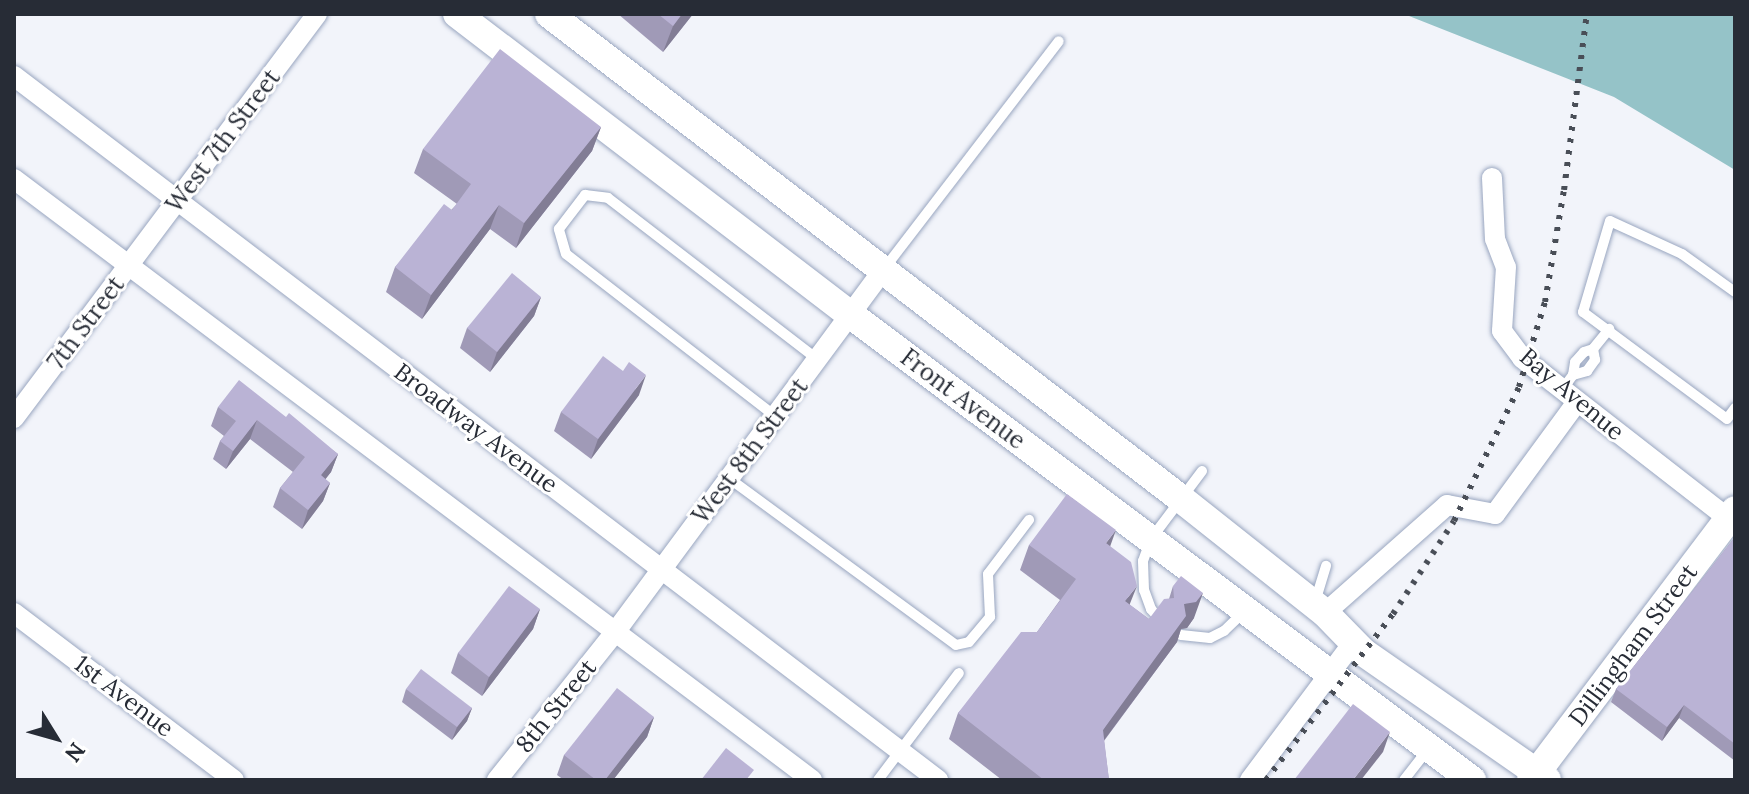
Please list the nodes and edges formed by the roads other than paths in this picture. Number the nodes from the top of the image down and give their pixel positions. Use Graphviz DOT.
graph roads {
  1 [pos="317,14"];
  2 [pos="457,14"];
  3 [pos="549,14"];
  4 [pos="1059,41"];
  5 [pos="14,76"];
  6 [pos="1492,178"];
  7 [pos="14,179"];
  8 [pos="178,202"];
  9 [pos="128,267"];
  10 [pos="883,270"];
  11 [pos="1735,292"];
  12 [pos="851,315"];
  13 [pos="1609,329"];
  14 [pos="818,360"];
  15 [pos="1571,389"];
  16 [pos="1735,408"];
  17 [pos="775,416"];
  18 [pos="14,418"];
  19 [pos="1202,471"];
  20 [pos="730,479"];
  21 [pos="1180,498"];
  22 [pos="1732,514"];
  23 [pos="1029,520"];
  24 [pos="1151,539"];
  25 [pos="1326,566"];
  26 [pos="662,569"];
  27 [pos="1319,608"];
  28 [pos="1246,610"];
  29 [pos="14,613"];
  30 [pos="1159,618"];
  31 [pos="616,631"];
  32 [pos="1181,635"];
  33 [pos="1353,643"];
  34 [pos="959,673"];
  35 [pos="1331,673"];
  36 [pos="1429,747"];
  37 [pos="902,751"];
  38 [pos="1538,777"];
  39 [pos="234,780"];
  40 [pos="497,780"];
  41 [pos="812,780"];
  42 [pos="878,780"];
  43 [pos="938,780"];
  44 [pos="1250,780"];
  45 [pos="1404,780"];
  46 [pos="1472,780"];
  1 -- 8 [label="street, West 7th Street"];
  2 -- 12 [label="street, Front Avenue"];
  3 -- 10 [label="street"];
  4 -- 10 [label="lane"];
  5 -- 8 [label="street, Broadway Avenue"];
  6 -- 15 [label="street, Bay Avenue"];
  7 -- 9 [label="street"];
  8 -- 9 [label="street, West 7th Street"];
  8 -- 26 [label="street, Broadway Avenue"];
  9 -- 18 [label="street, 7th Street"];
  9 -- 31 [label="street"];
  10 -- 12 [label="street, West 8th Street"];
  10 -- 21 [label="street"];
  11 -- 13 [label="lane"];
  12 -- 14 [label="street, West 8th Street"];
  12 -- 24 [label="street, Front Avenue"];
  13 -- 15 [label="lane"];
  13 -- 16 [label="lane"];
  14 -- 17 [label="street, West 8th Street"];
  14 -- 17 [label="lane"];
  15 -- 22 [label="street, Bay Avenue"];
  15 -- 27 [label="street"];
  17 -- 20 [label="street, West 8th Street"];
  19 -- 21 [label="lane"];
  20 -- 23 [label="lane"];
  20 -- 26 [label="street, West 8th Street"];
  21 -- 24 [label="lane"];
  21 -- 27 [label="street"];
  22 -- 38 [label="street, Dillingham Street"];
  24 -- 28 [label="street, Front Avenue"];
  24 -- 30 [label="lane"];
  25 -- 27 [label="lane"];
  26 -- 31 [label="street, West 8th Street"];
  26 -- 37 [label="street, Broadway Avenue"];
  27 -- 33 [label="street"];
  28 -- 32 [label="lane"];
  28 -- 35 [label="street, Front Avenue"];
  29 -- 39 [label="street, 1st Avenue"];
  31 -- 40 [label="street, 8th Street"];
  31 -- 41 [label="street"];
  33 -- 35 [label="street"];
  33 -- 38 [label="street"];
  34 -- 37 [label="lane"];
  35 -- 36 [label="street, Front Avenue"];
  35 -- 44 [label="street"];
  36 -- 45 [label="lane"];
  36 -- 46 [label="street, Front Avenue"];
  37 -- 42 [label="lane"];
  37 -- 43 [label="street, Broadway Avenue"];
}
